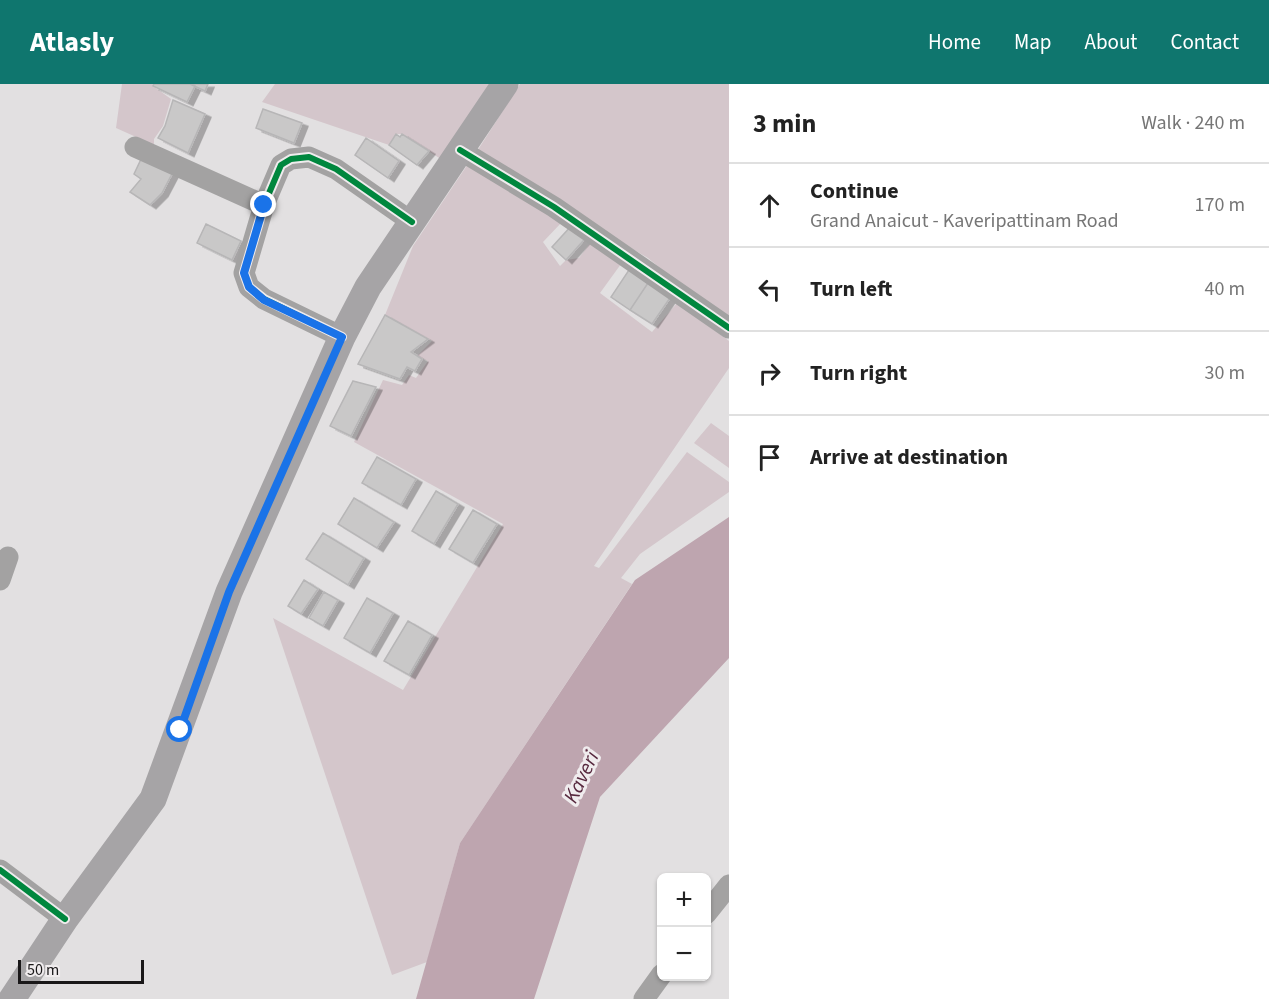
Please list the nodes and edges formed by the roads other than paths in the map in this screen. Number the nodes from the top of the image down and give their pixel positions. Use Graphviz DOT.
graph roads {
  1 [pos="505,84"];
  2 [pos="135,147"];
  3 [pos="459,150"];
  4 [pos="264,205"];
  5 [pos="412,222"];
  6 [pos="729,328"];
  7 [pos="342,337"];
  8 [pos="8,557"];
  9 [pos="0,580"];
  10 [pos="0,870"];
  11 [pos="729,885"];
  12 [pos="711,908"];
  13 [pos="65,919"];
  14 [pos="657,981"];
  15 [pos="12,999"];
  16 [pos="644,999"];
  1 -- 3 [label="main road"];
  2 -- 4 [label="street"];
  3 -- 5 [label="main road"];
  3 -- 6 [label="street"];
  4 -- 5 [label="street"];
  4 -- 7 [label="street"];
  5 -- 7 [label="main road"];
  7 -- 13 [label="main road"];
  8 -- 9 [label="street"];
  10 -- 13 [label="street"];
  11 -- 12 [label="street"];
  13 -- 15 [label="main road"];
  14 -- 16 [label="street"];
}
